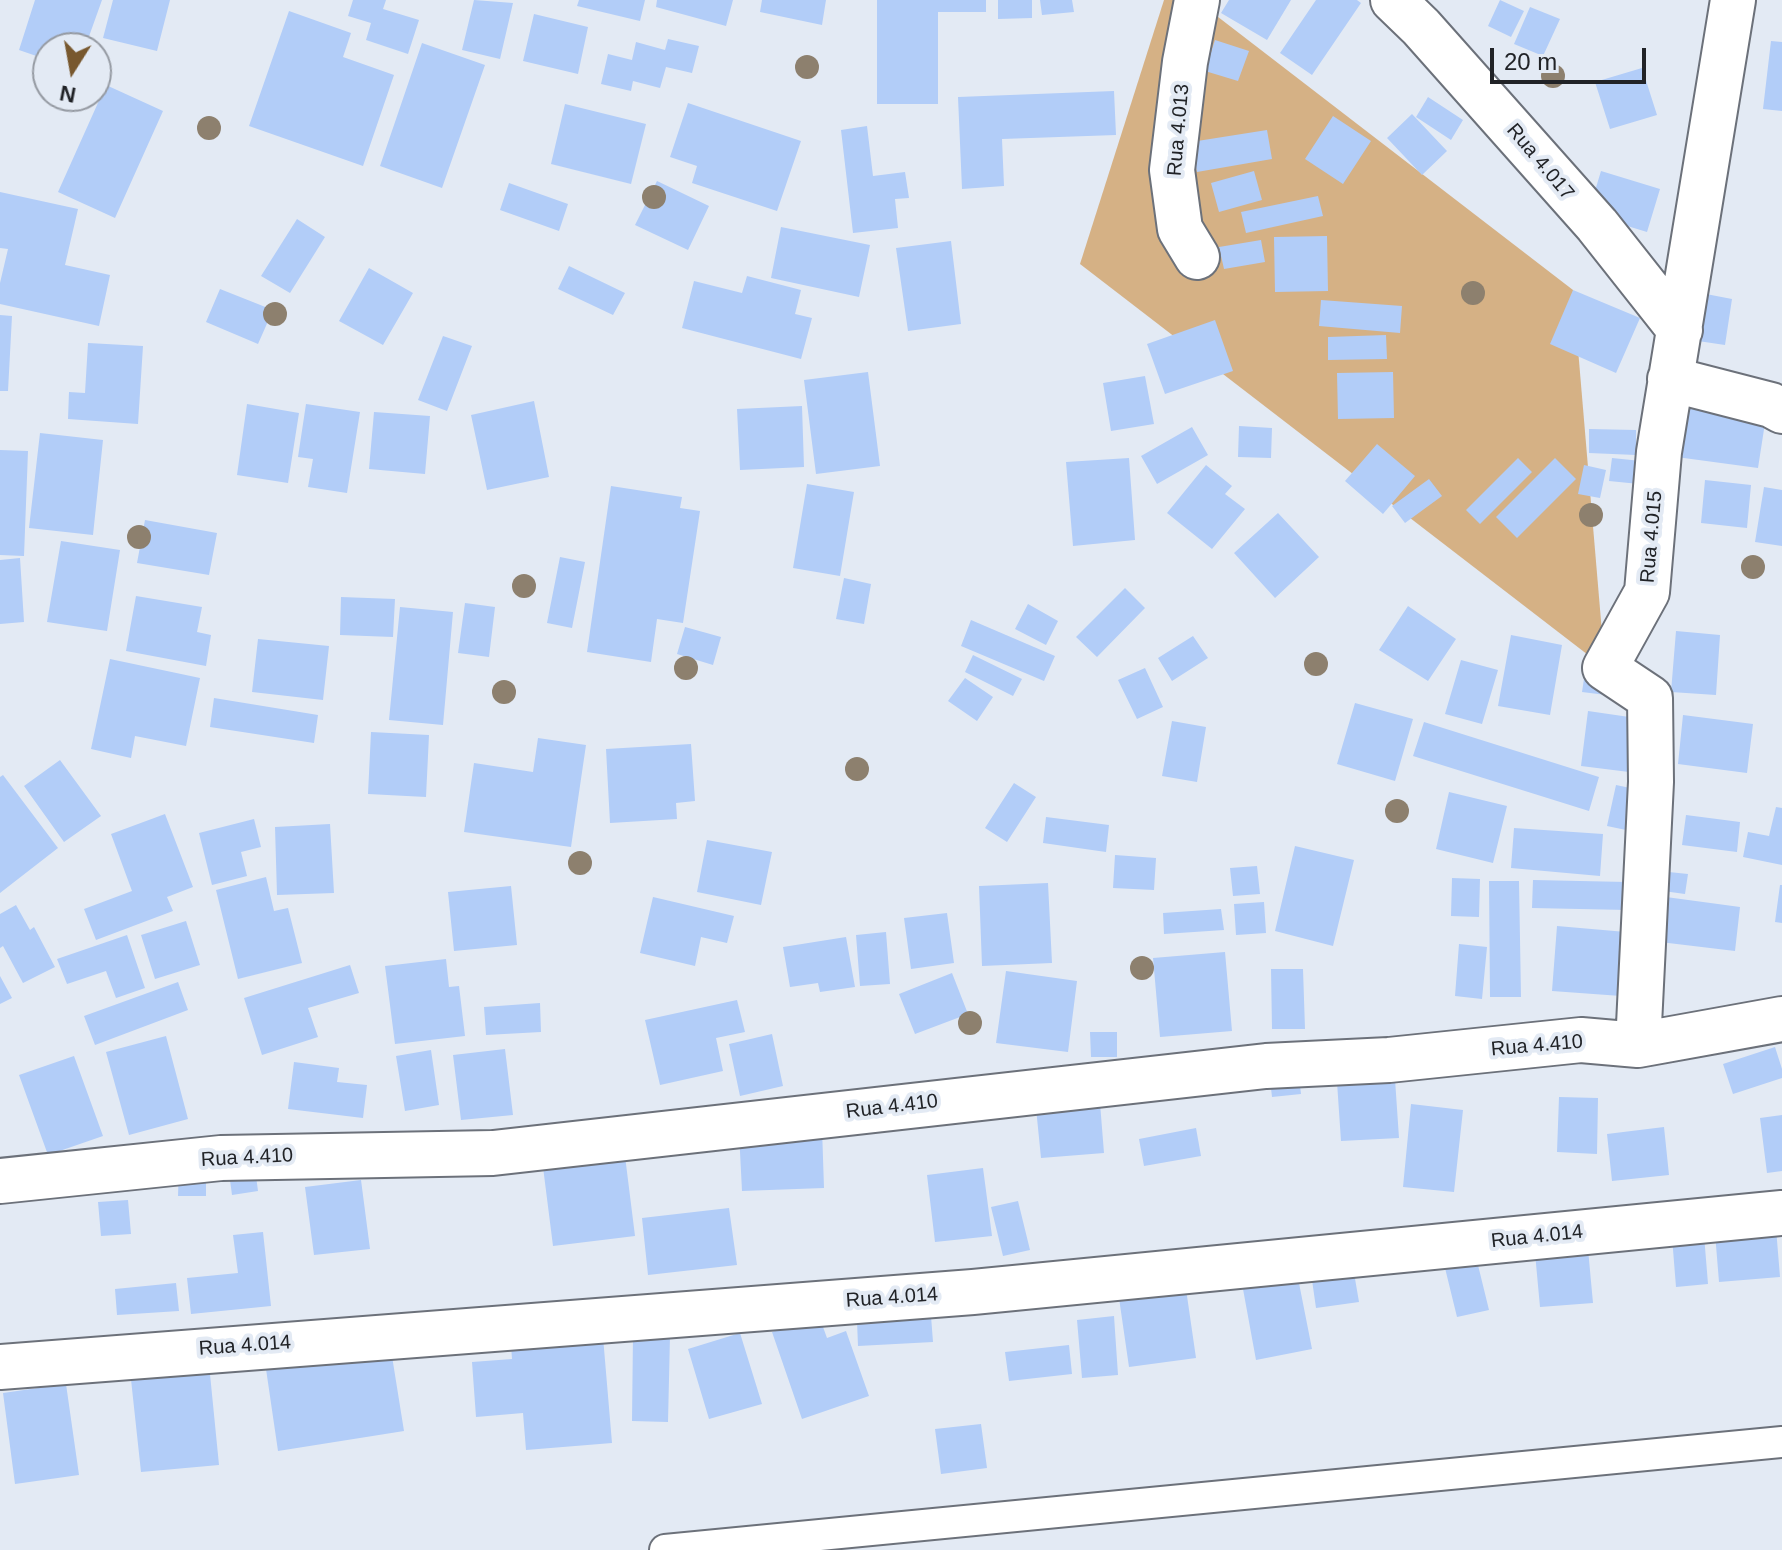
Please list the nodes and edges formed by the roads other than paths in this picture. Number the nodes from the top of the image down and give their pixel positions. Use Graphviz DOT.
graph roads {
  1 [pos="1197,0"];
  2 [pos="1393,0"];
  3 [pos="1733,0"];
  4 [pos="1197,257"];
  5 [pos="1680,330"];
  6 [pos="1670,379"];
  7 [pos="1782,411"];
  8 [pos="1782,1019"];
  9 [pos="1638,1045"];
  10 [pos="0,1181"];
  11 [pos="1782,1213"];
  12 [pos="0,1367"];
  13 [pos="1782,1442"];
  14 [pos="665,1550"];
  1 -- 4 [label="street, Rua 4.013"];
  2 -- 5 [label="street, Rua 4.017"];
  3 -- 5 [label="street, Rua 4.015"];
  5 -- 6 [label="street, Rua 4.015"];
  6 -- 7 [label="street"];
  6 -- 9 [label="street, Rua 4.015"];
  8 -- 9 [label="street, Rua 4.410"];
  9 -- 10 [label="street, Rua 4.410"];
  11 -- 12 [label="street, Rua 4.014"];
  13 -- 14 [label="lane"];
}
